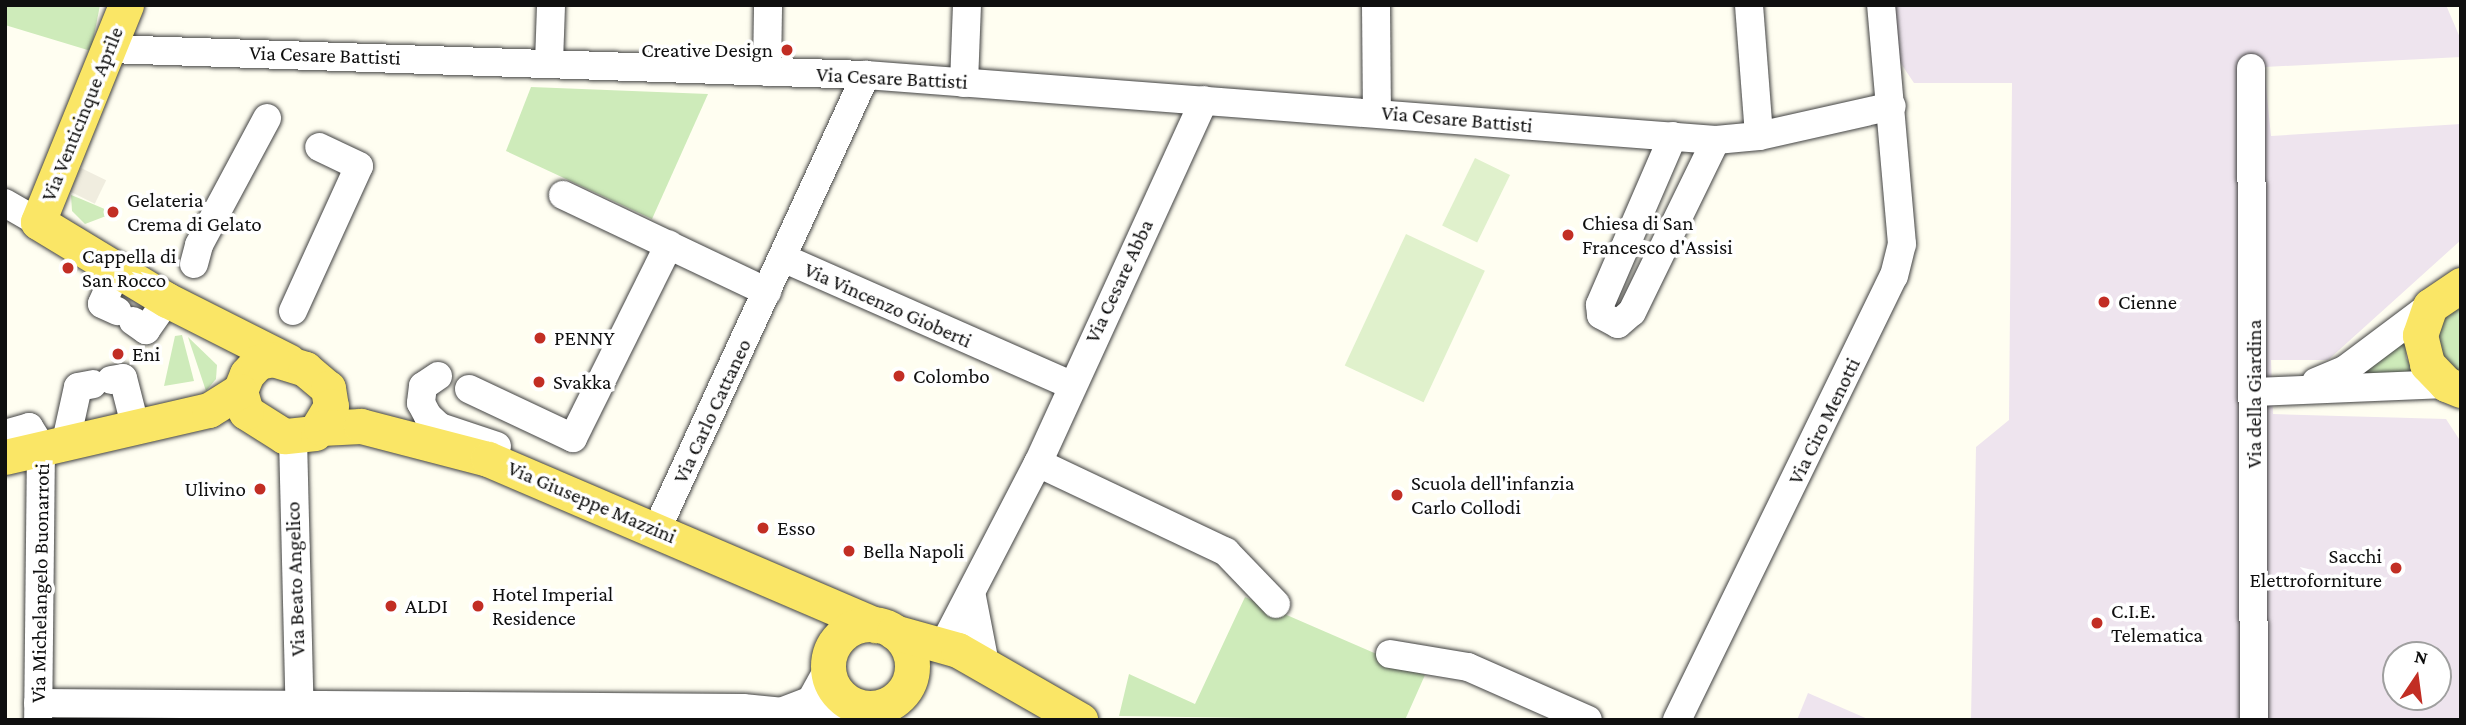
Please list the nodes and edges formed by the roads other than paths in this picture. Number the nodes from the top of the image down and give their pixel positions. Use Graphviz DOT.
graph roads {
  1 [pos="126,5"];
  2 [pos="551,5"];
  3 [pos="768,5"];
  4 [pos="967,5"];
  5 [pos="1376,5"];
  6 [pos="1749,5"];
  7 [pos="1881,5"];
  8 [pos="109,49"];
  9 [pos="549,63"];
  10 [pos="2251,68"];
  11 [pos="767,72"];
  12 [pos="866,75"];
  13 [pos="964,83"];
  14 [pos="1203,100"];
  15 [pos="1892,106"];
  16 [pos="1377,113"];
  17 [pos="267,118"];
  18 [pos="1759,135"];
  19 [pos="1674,136"];
  20 [pos="1716,139"];
  21 [pos="319,147"];
  22 [pos="563,195"];
  23 [pos="5,203"];
  24 [pos="38,222"];
  25 [pos="669,245"];
  26 [pos="782,258"];
  27 [pos="194,264"];
  28 [pos="117,270"];
  29 [pos="2450,289"];
  30 [pos="767,292"];
  31 [pos="171,302"];
  32 [pos="293,311"];
  33 [pos="288,361"];
  34 [pos="438,376"];
  35 [pos="1071,385"];
  36 [pos="242,386"];
  37 [pos="328,388"];
  38 [pos="2302,388"];
  39 [pos="469,389"];
  40 [pos="2455,390"];
  41 [pos="2255,392"];
  42 [pos="136,429"];
  43 [pos="296,433"];
  44 [pos="5,434"];
  45 [pos="439,443"];
  46 [pos="54,444"];
  47 [pos="5,457"];
  48 [pos="1038,463"];
  49 [pos="569,491"];
  50 [pos="657,529"];
  51 [pos="742,568"];
  52 [pos="972,597"];
  53 [pos="1276,604"];
  54 [pos="885,629"];
  55 [pos="944,644"];
  56 [pos="1390,654"];
  57 [pos="830,658"];
  58 [pos="985,664"];
  59 [pos="909,678"];
  60 [pos="620,709"];
  61 [pos="718,710"];
  62 [pos="872,710"];
  63 [pos="38,711"];
  64 [pos="783,711"];
  65 [pos="300,713"];
  66 [pos="653,720"];
  67 [pos="685,720"];
  68 [pos="1060,720"];
  69 [pos="1080,720"];
  70 [pos="1588,720"];
  71 [pos="1676,720"];
  72 [pos="2254,720"];
  1 -- 8 [label="main road, Via Venticinque Aprile"];
  2 -- 9 [label="street"];
  3 -- 11 [label="street"];
  4 -- 13 [label="street"];
  5 -- 16 [label="street"];
  6 -- 18 [label="street"];
  7 -- 15 [label="street, Via Ciro Menotti"];
  8 -- 9 [label="street, Via Cesare Battisti"];
  8 -- 24 [label="main road, Via Venticinque Aprile"];
  9 -- 11 [label="street, Via Cesare Battisti"];
  10 -- 41 [label="street, Via della Giardina"];
  11 -- 12 [label="street, Via Cesare Battisti"];
  12 -- 13 [label="street, Via Cesare Battisti"];
  12 -- 26 [label="street, Via Carlo Cattaneo"];
  13 -- 14 [label="street, Via Cesare Battisti"];
  14 -- 16 [label="street, Via Cesare Battisti"];
  14 -- 35 [label="street, Via Cesare Abba"];
  15 -- 18 [label="street, Via Cesare Battisti"];
  15 -- 71 [label="street, Via Ciro Menotti"];
  16 -- 19 [label="street, Via Cesare Battisti"];
  17 -- 27 [label="street"];
  18 -- 20 [label="street, Via Cesare Battisti"];
  19 -- 20 [label="street, Via Cesare Battisti"];
  19 -- 20 [label="street"];
  21 -- 32 [label="street"];
  22 -- 25 [label="street"];
  23 -- 24 [label="street"];
  24 -- 28 [label="main road"];
  25 -- 30 [label="street"];
  25 -- 39 [label="street"];
  26 -- 30 [label="street, Via Carlo Cattaneo"];
  26 -- 35 [label="street, Via Vincenzo Gioberti"];
  28 -- 31 [label="main road"];
  28 -- 31 [label="street"];
  29 -- 38 [label="street"];
  29 -- 40 [label="main road"];
  30 -- 50 [label="street, Via Carlo Cattaneo"];
  31 -- 33 [label="main road"];
  31 -- 36 [label="main road"];
  33 -- 36 [label="main road"];
  33 -- 37 [label="main road"];
  34 -- 49 [label="street"];
  35 -- 48 [label="street, Via Cesare Abba"];
  36 -- 42 [label="main road"];
  36 -- 43 [label="main road"];
  37 -- 43 [label="main road"];
  37 -- 45 [label="main road, Via Giuseppe Mazzini"];
  38 -- 40 [label="street"];
  38 -- 41 [label="street"];
  41 -- 72 [label="street, Via della Giardina"];
  42 -- 43 [label="main road, Via Giuseppe Mazzini"];
  42 -- 46 [label="main road"];
  42 -- 46 [label="street, Via Michelangelo Buonarroti"];
  43 -- 45 [label="main road, Via Giuseppe Mazzini"];
  43 -- 65 [label="street, Via Beato Angelico"];
  44 -- 46 [label="street"];
  45 -- 49 [label="main road, Via Giuseppe Mazzini"];
  46 -- 47 [label="main road"];
  46 -- 63 [label="street, Via Michelangelo Buonarroti"];
  48 -- 52 [label="street, Via Cesare Abba"];
  48 -- 53 [label="street"];
  49 -- 50 [label="main road, Via Giuseppe Mazzini"];
  50 -- 51 [label="main road, Via Giuseppe Mazzini"];
  51 -- 54 [label="main road, Via Giuseppe Mazzini"];
  51 -- 57 [label="main road, Via Giuseppe Mazzini"];
  52 -- 55 [label="street, Via Cesare Abba"];
  52 -- 58 [label="street"];
  54 -- 55 [label="main road, Via Giuseppe Mazzini"];
  54 -- 57 [label="main road"];
  54 -- 59 [label="main road"];
  55 -- 58 [label="main road, Via Giuseppe Mazzini"];
  56 -- 70 [label="street"];
  57 -- 62 [label="main road"];
  57 -- 64 [label="street"];
  58 -- 69 [label="main road, Via Giuseppe Mazzini"];
  59 -- 62 [label="main road"];
  59 -- 68 [label="main road"];
  60 -- 61 [label="street"];
  60 -- 65 [label="street"];
  60 -- 66 [label="street"];
  61 -- 64 [label="street"];
  61 -- 67 [label="street"];
  62 -- 64 [label="street"];
  63 -- 65 [label="street"];
}
